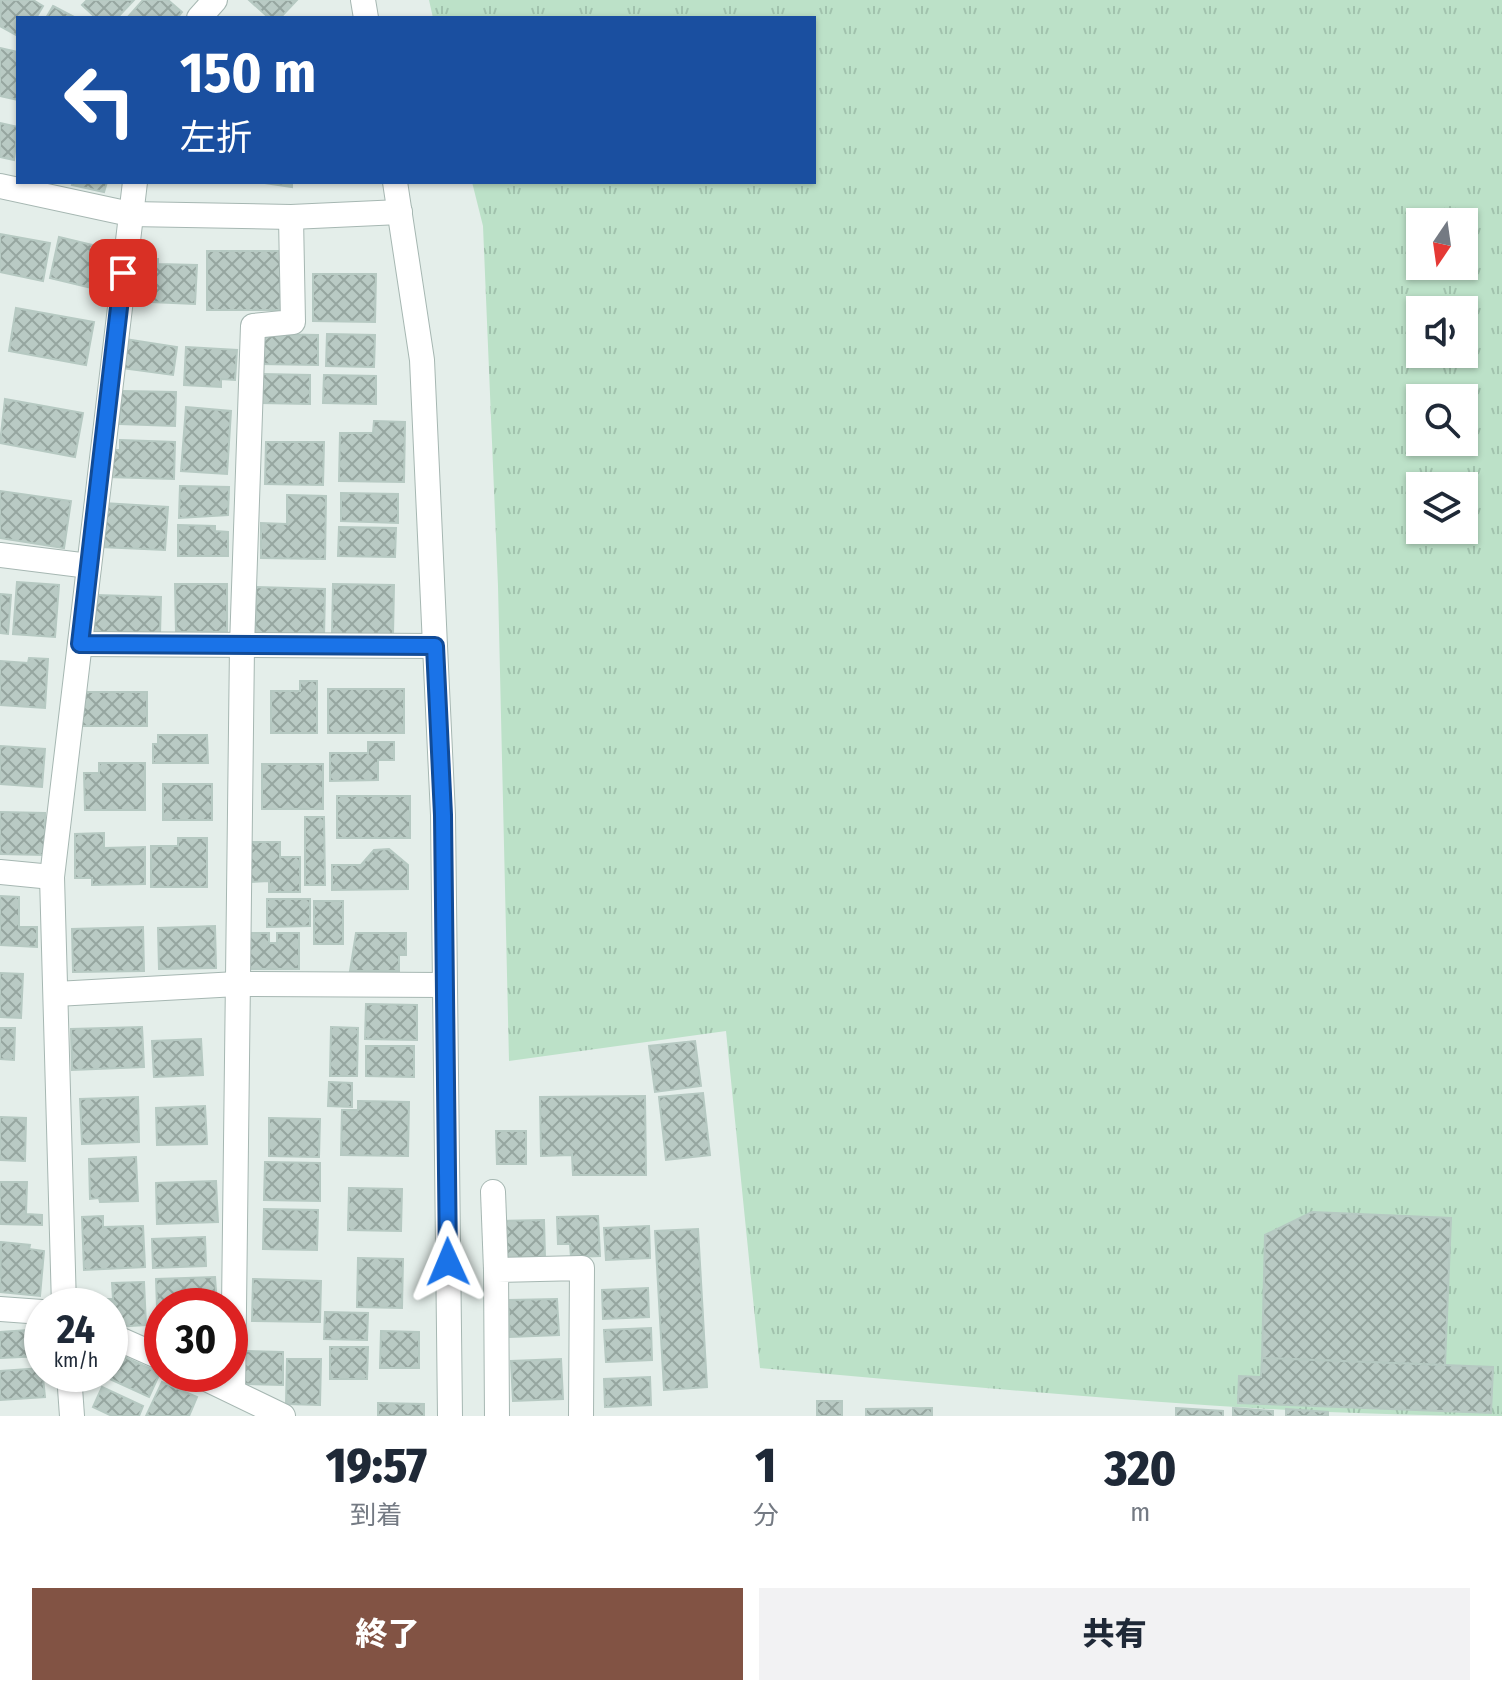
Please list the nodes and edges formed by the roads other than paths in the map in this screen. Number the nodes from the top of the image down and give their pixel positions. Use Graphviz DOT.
graph roads {
  1 [pos="215,0"];
  2 [pos="201,16"];
  3 [pos="135,184"];
  4 [pos="395,184"];
  5 [pos="0,186"];
  6 [pos="400,212"];
  7 [pos="130,214"];
  8 [pos="291,217"];
  9 [pos="0,555"];
  10 [pos="89,566"];
  11 [pos="80,644"];
  12 [pos="242,646"];
  13 [pos="435,646"];
  14 [pos="0,872"];
  15 [pos="52,877"];
  16 [pos="237,984"];
  17 [pos="444,985"];
  18 [pos="56,994"];
  19 [pos="493,1192"];
  20 [pos="496,1270"];
  21 [pos="64,1288"];
  22 [pos="234,1288"];
  23 [pos="0,1309"];
  24 [pos="24,1311"];
  25 [pos="70,1392"];
  26 [pos="235,1392"];
  27 [pos="72,1416"];
  28 [pos="283,1416"];
  29 [pos="450,1416"];
  30 [pos="497,1416"];
  31 [pos="581,1416"];
  1 -- 2 [label="street"];
  3 -- 7 [label="street"];
  4 -- 6 [label="street"];
  5 -- 7 [label="street"];
  6 -- 8 [label="street"];
  6 -- 13 [label="street"];
  7 -- 8 [label="street"];
  7 -- 10 [label="street"];
  8 -- 12 [label="street"];
  9 -- 10 [label="street"];
  10 -- 11 [label="street"];
  11 -- 12 [label="street"];
  11 -- 15 [label="street"];
  12 -- 13 [label="street"];
  12 -- 16 [label="street"];
  13 -- 17 [label="street"];
  14 -- 15 [label="street"];
  15 -- 18 [label="street"];
  16 -- 17 [label="street"];
  16 -- 18 [label="street"];
  16 -- 22 [label="street"];
  17 -- 29 [label="street"];
  18 -- 21 [label="street"];
  19 -- 20 [label="street"];
  20 -- 30 [label="street"];
  20 -- 31 [label="street"];
  23 -- 24 [label="street"];
  25 -- 27 [label="street"];
  26 -- 28 [label="street"];
}
